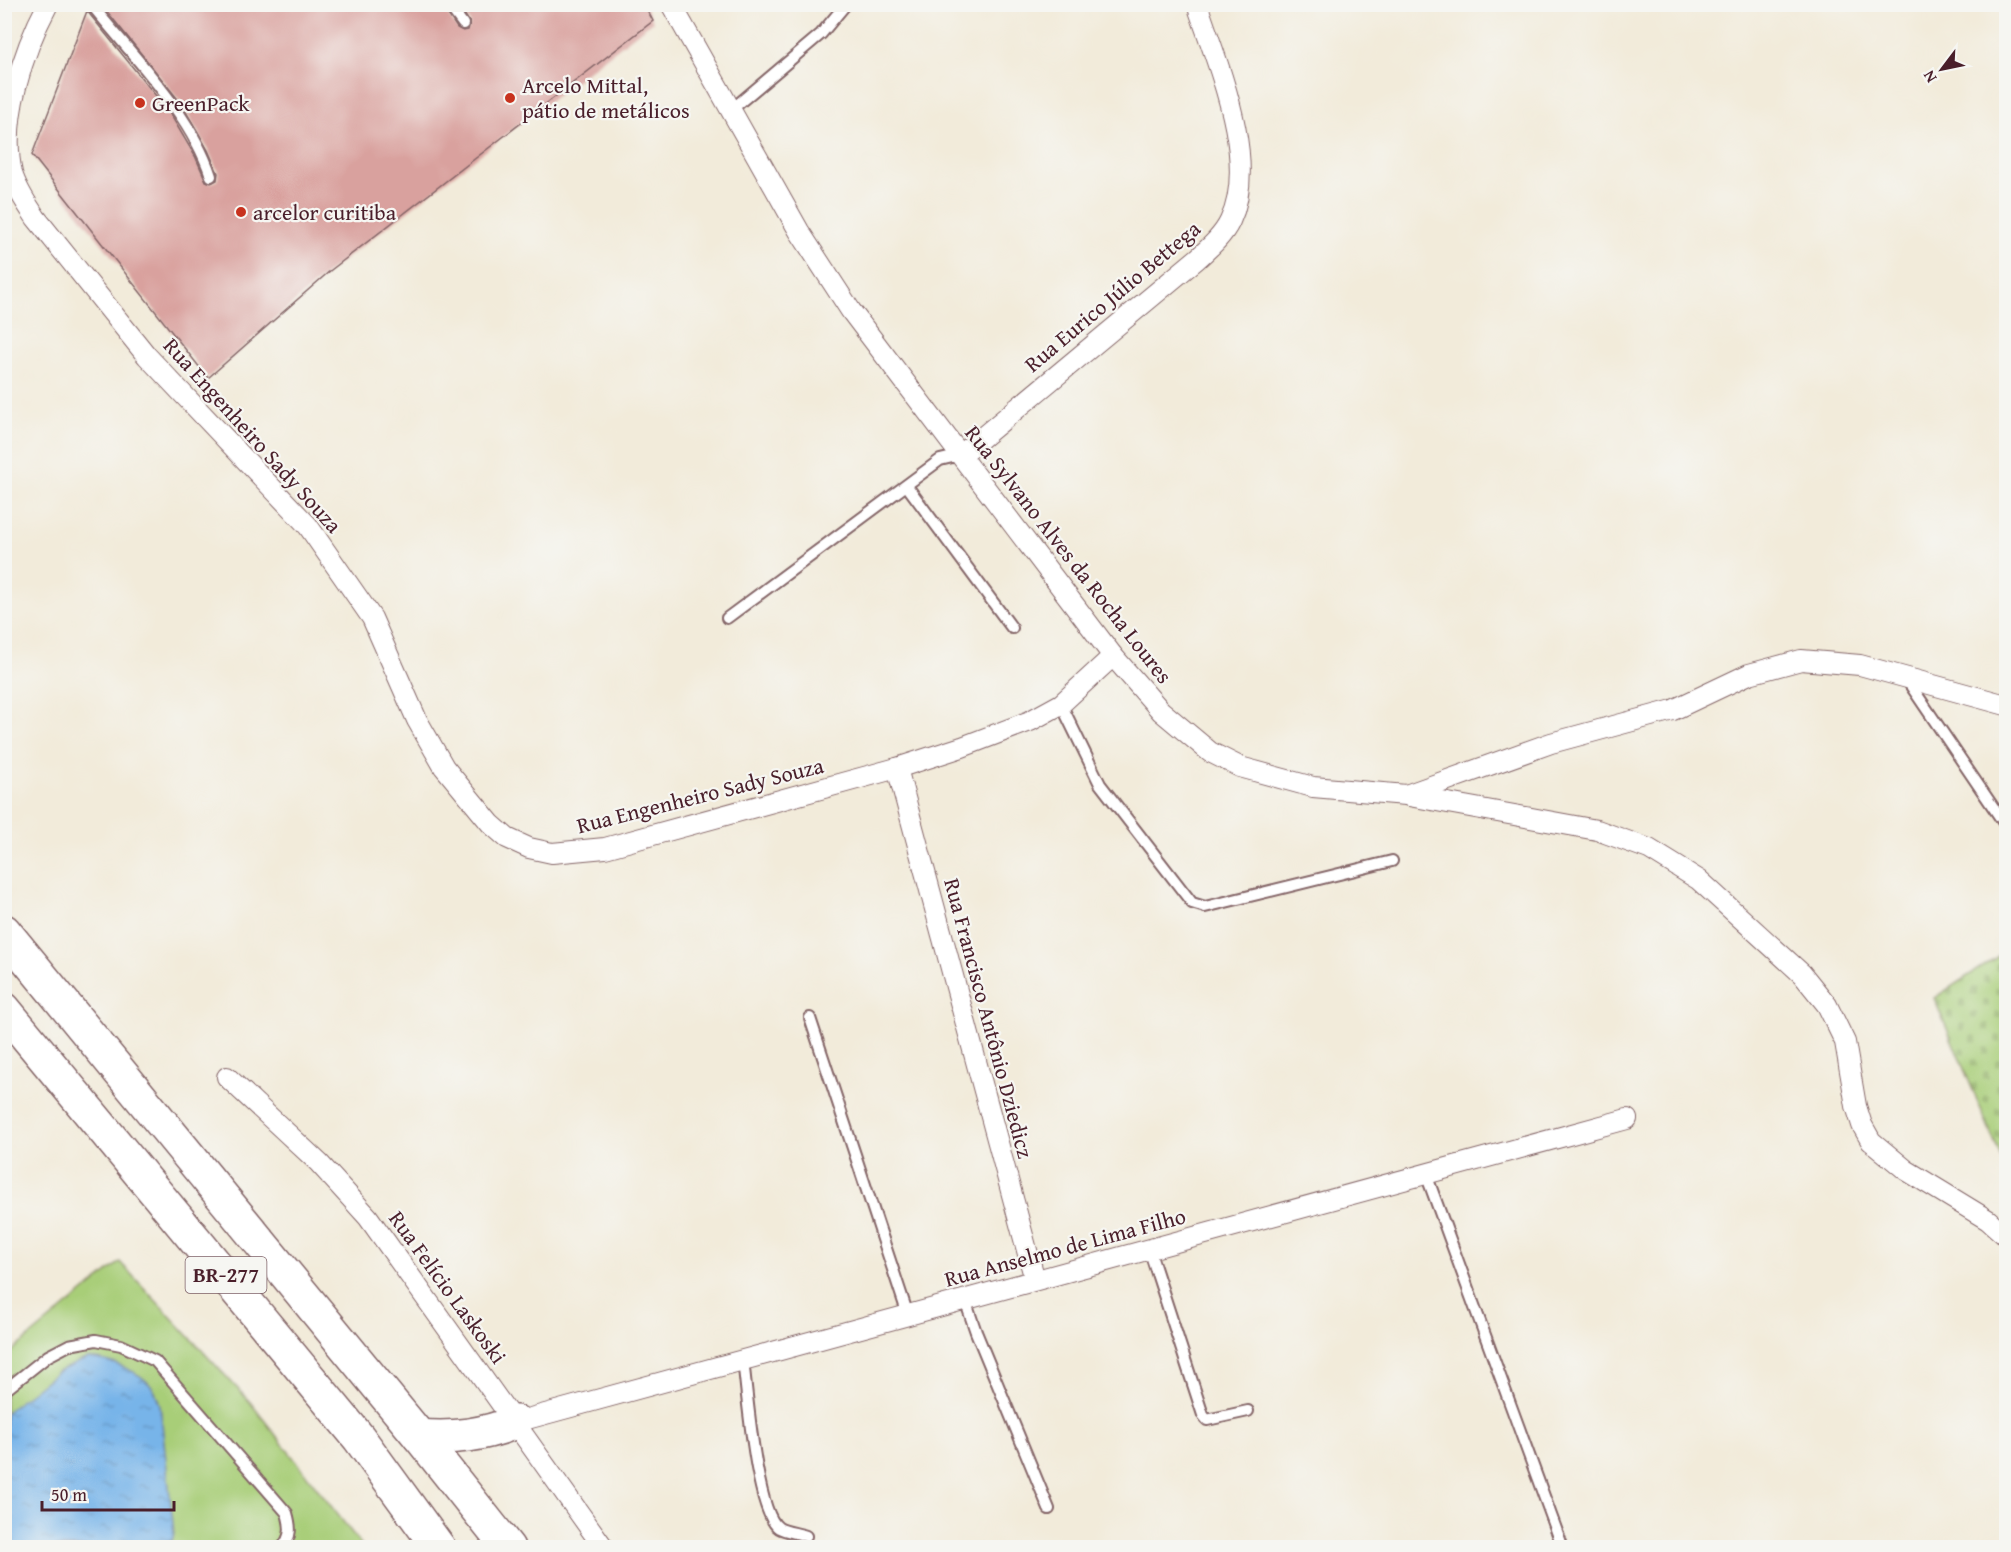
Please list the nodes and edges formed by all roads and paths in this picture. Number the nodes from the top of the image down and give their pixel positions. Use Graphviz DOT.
graph roads {
  1 [pos="48,4"];
  2 [pos="91,4"];
  3 [pos="448,4"];
  4 [pos="671,4"];
  5 [pos="846,4"];
  6 [pos="1197,4"];
  7 [pos="463,24"];
  8 [pos="730,110"];
  9 [pos="211,176"];
  10 [pos="961,455"];
  11 [pos="907,486"];
  12 [pos="727,618"];
  13 [pos="1012,628"];
  14 [pos="1113,656"];
  15 [pos="1905,677"];
  16 [pos="1061,704"];
  17 [pos="2007,705"];
  18 [pos="897,768"];
  19 [pos="1406,795"];
  20 [pos="2007,826"];
  21 [pos="1392,861"];
  22 [pos="4,910"];
  23 [pos="4,932"];
  24 [pos="4,1008"];
  25 [pos="810,1018"];
  26 [pos="227,1077"];
  27 [pos="1627,1119"];
  28 [pos="1426,1174"];
  29 [pos="2007,1236"];
  30 [pos="1149,1249"];
  31 [pos="273,1259"];
  32 [pos="1035,1280"];
  33 [pos="965,1300"];
  34 [pos="908,1315"];
  35 [pos="743,1360"];
  36 [pos="4,1391"];
  37 [pos="1248,1412"];
  38 [pos="516,1422"];
  39 [pos="420,1436"];
  40 [pos="1049,1509"];
  41 [pos="806,1536"];
  42 [pos="282,1548"];
  43 [pos="440,1548"];
  44 [pos="508,1548"];
  45 [pos="604,1548"];
  46 [pos="1563,1548"];
  1 -- 18 [label="street, Rua Engenheiro Sady Souza"];
  2 -- 9 [label="lane"];
  3 -- 7 [label="lane"];
  4 -- 8 [label="street, Rua Sylvano Alves da Rocha Loures"];
  5 -- 8 [label="lane"];
  6 -- 10 [label="street, Rua Eurico Júlio Bettega"];
  8 -- 10 [label="street, Rua Sylvano Alves da Rocha Loures"];
  10 -- 11 [label="lane"];
  10 -- 14 [label="street, Rua Sylvano Alves da Rocha Loures"];
  11 -- 12 [label="lane"];
  11 -- 13 [label="lane"];
  14 -- 16 [label="street, Rua Engenheiro Sady Souza"];
  14 -- 19 [label="street, Rua Sylvano Alves da Rocha Loures"];
  15 -- 17 [label="street, Rua Sylvano Alves da Rocha Loures"];
  15 -- 19 [label="street, Rua Sylvano Alves da Rocha Loures"];
  15 -- 20 [label="lane"];
  16 -- 18 [label="street, Rua Engenheiro Sady Souza"];
  16 -- 21 [label="lane"];
  18 -- 32 [label="street, Rua Francisco Antônio Dziedicz"];
  19 -- 29 [label="street"];
  22 -- 31 [label="highway"];
  23 -- 31 [label="highway, BR-277"];
  24 -- 43 [label="highway, BR-277"];
  25 -- 34 [label="lane"];
  26 -- 38 [label="street, Rua Felício Laskoski"];
  27 -- 28 [label="street, Rua Anselmo de Lima Filho"];
  28 -- 30 [label="street, Rua Anselmo de Lima Filho"];
  28 -- 46 [label="lane"];
  30 -- 32 [label="street, Rua Anselmo de Lima Filho"];
  30 -- 37 [label="lane"];
  31 -- 39 [label="highway, BR-277"];
  32 -- 33 [label="street, Rua Anselmo de Lima Filho"];
  33 -- 34 [label="street, Rua Anselmo de Lima Filho"];
  33 -- 40 [label="lane"];
  34 -- 35 [label="street, Rua Anselmo de Lima Filho"];
  35 -- 38 [label="street, Rua Anselmo de Lima Filho"];
  35 -- 41 [label="lane"];
  36 -- 42 [label="lane"];
  38 -- 39 [label="highway"];
  38 -- 45 [label="street, Rua Felício Laskoski"];
  39 -- 44 [label="highway, BR-277"];
}
